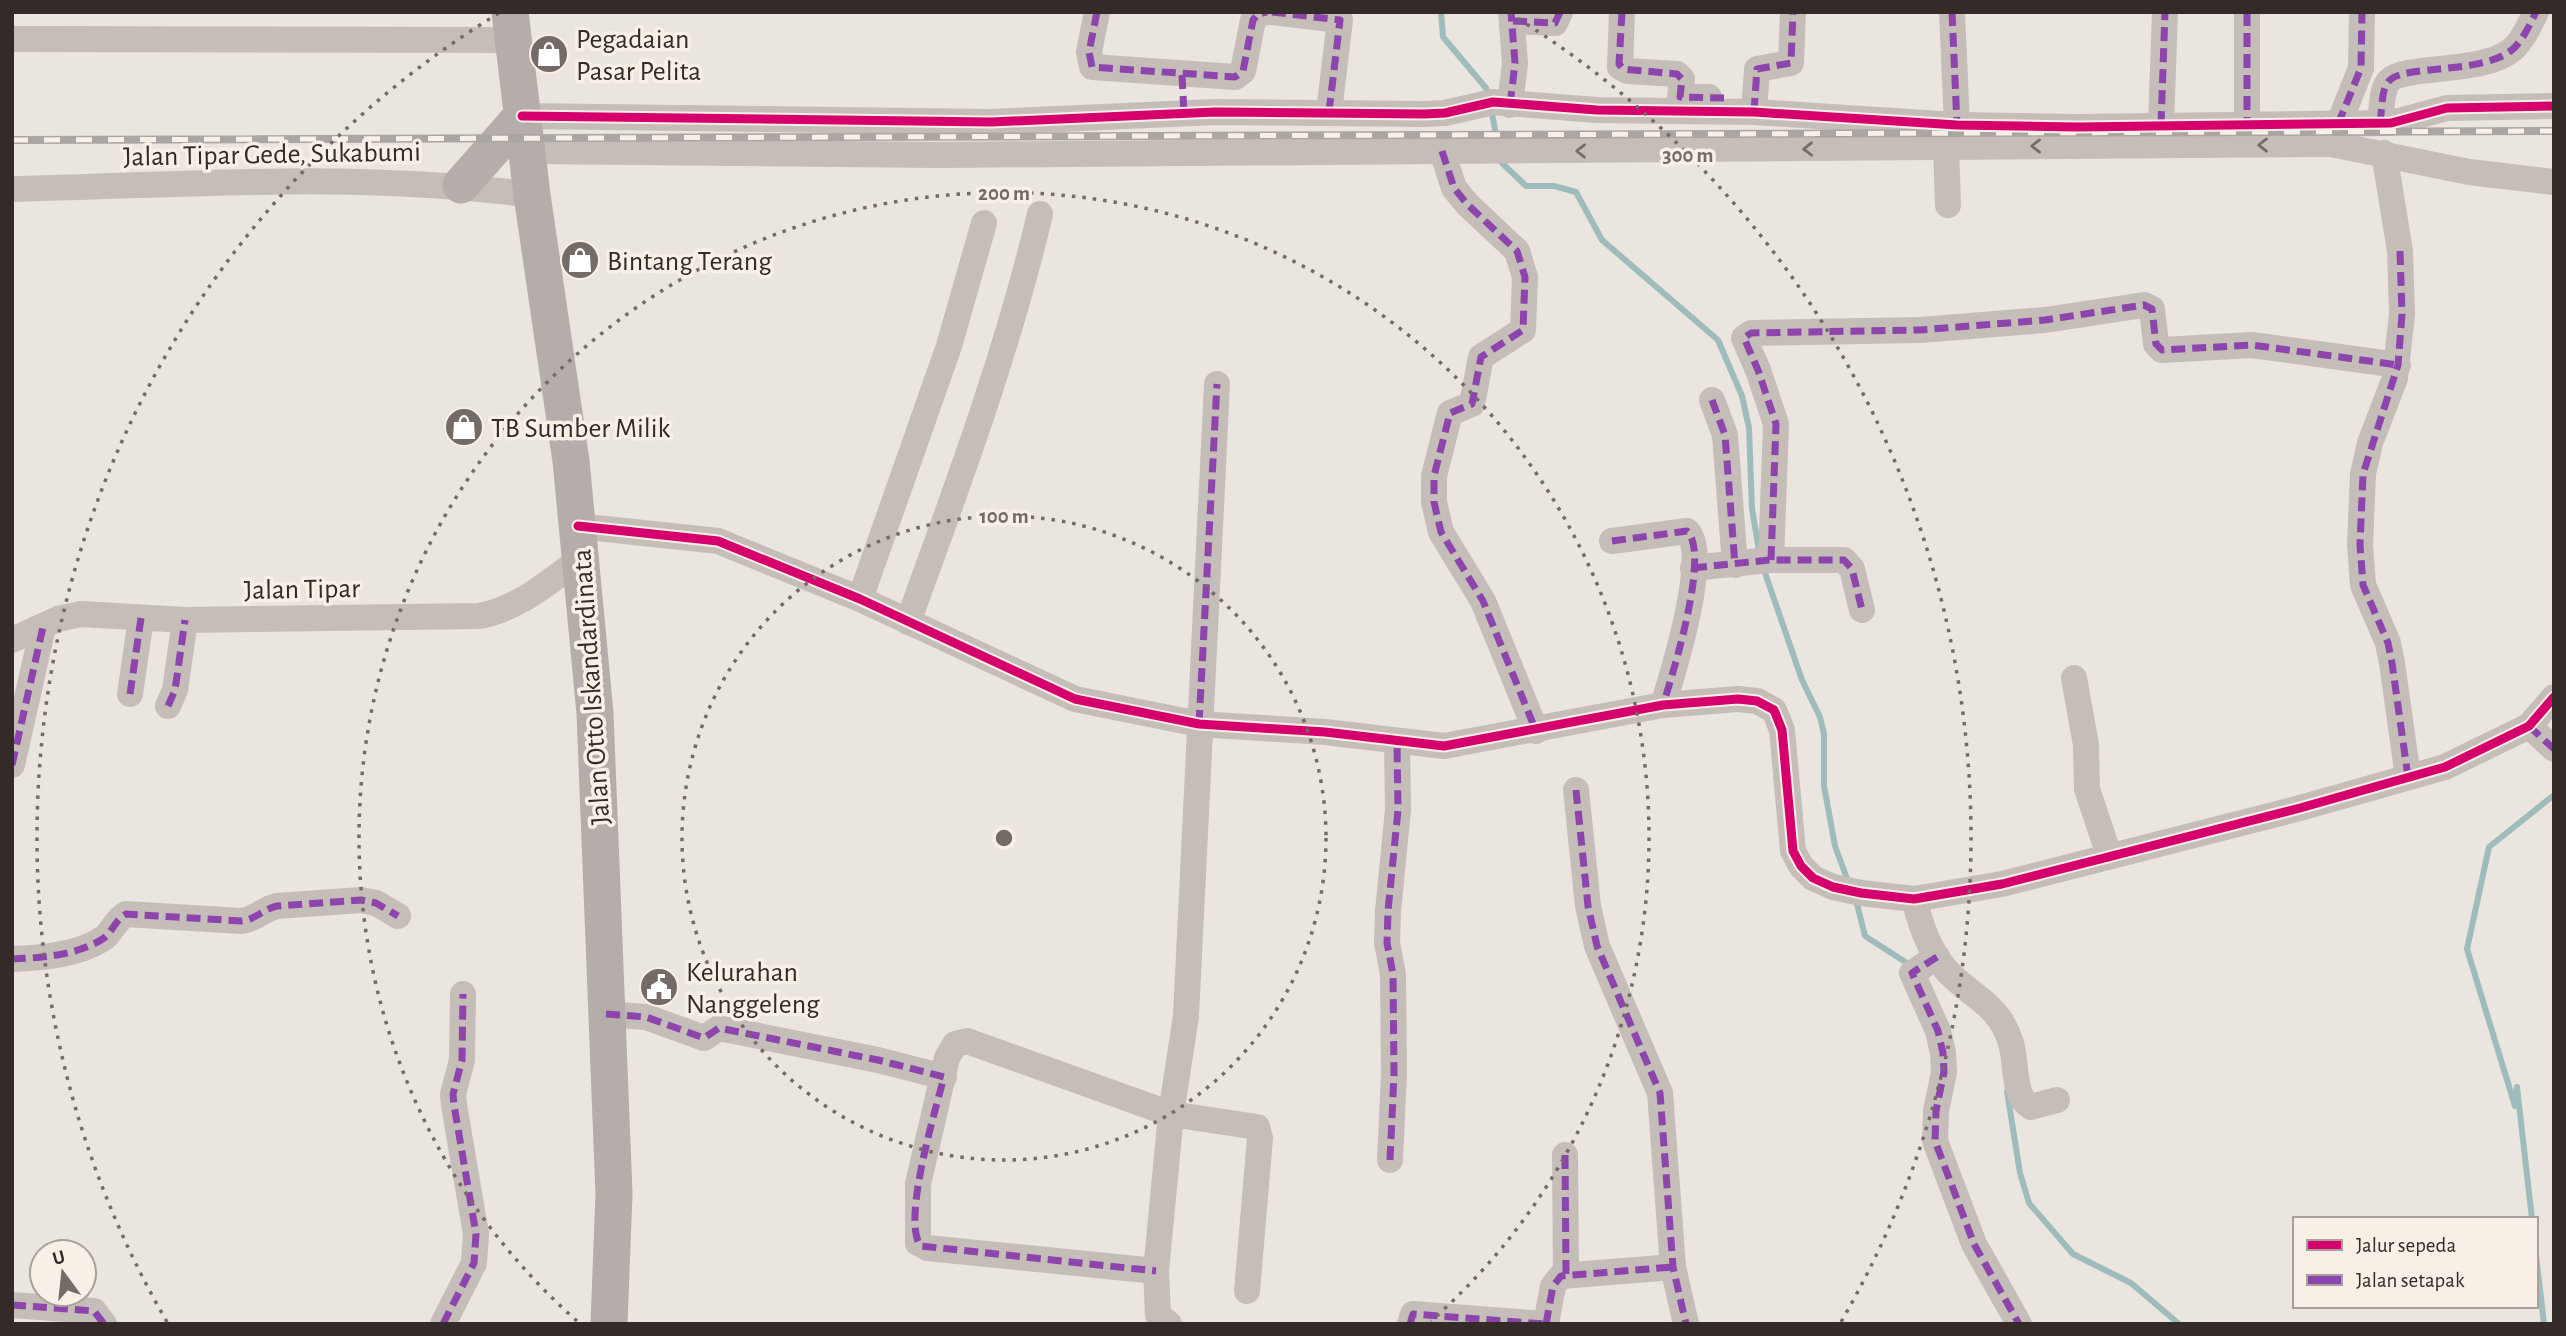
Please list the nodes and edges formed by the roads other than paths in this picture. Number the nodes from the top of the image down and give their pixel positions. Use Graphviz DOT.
graph roads {
  1 [pos="1097,12"];
  2 [pos="1269,12"];
  3 [pos="1560,12"];
  4 [pos="1622,12"];
  5 [pos="1793,12"];
  6 [pos="1952,12"];
  7 [pos="2165,12"];
  8 [pos="2247,12"];
  9 [pos="2362,12"];
  10 [pos="2536,12"];
  11 [pos="1512,17"];
  12 [pos="511,26"];
  13 [pos="12,39"];
  14 [pos="1182,75"];
  15 [pos="1724,97"];
  16 [pos="1501,103"];
  17 [pos="2554,106"];
  18 [pos="1329,112"];
  19 [pos="1754,112"];
  20 [pos="1184,114"];
  21 [pos="2247,123"];
  22 [pos="2380,123"];
  23 [pos="2161,125"];
  24 [pos="524,133"];
  25 [pos="2335,134"];
  26 [pos="1951,136"];
  27 [pos="1442,151"];
  28 [pos="2384,153"];
  29 [pos="2554,181"];
  30 [pos="461,185"];
  31 [pos="12,189"];
  32 [pos="532,195"];
  33 [pos="1948,205"];
  34 [pos="1040,214"];
  35 [pos="984,223"];
  36 [pos="2398,365"];
  37 [pos="1217,384"];
  38 [pos="1712,400"];
  39 [pos="1612,541"];
  40 [pos="579,542"];
  41 [pos="1755,562"];
  42 [pos="1693,568"];
  43 [pos="860,598"];
  44 [pos="1862,610"];
  45 [pos="141,618"];
  46 [pos="185,620"];
  47 [pos="908,622"];
  48 [pos="43,627"];
  49 [pos="12,640"];
  50 [pos="2074,678"];
  51 [pos="130,694"];
  52 [pos="2554,697"];
  53 [pos="1663,705"];
  54 [pos="168,706"];
  55 [pos="1199,724"];
  56 [pos="2529,726"];
  57 [pos="1536,730"];
  58 [pos="1397,742"];
  59 [pos="2554,748"];
  60 [pos="12,765"];
  61 [pos="2408,776"];
  62 [pos="1577,790"];
  63 [pos="2109,855"];
  64 [pos="1914,900"];
  65 [pos="398,916"];
  66 [pos="12,959"];
  67 [pos="1928,962"];
  68 [pos="463,994"];
  69 [pos="606,1014"];
  70 [pos="944,1077"];
  71 [pos="2057,1100"];
  72 [pos="1171,1114"];
  73 [pos="1565,1155"];
  74 [pos="1390,1160"];
  75 [pos="1673,1267"];
  76 [pos="1156,1271"];
  77 [pos="1566,1274"];
  78 [pos="1247,1291"];
  79 [pos="12,1305"];
  80 [pos="104,1324"];
  81 [pos="443,1324"];
  82 [pos="609,1324"];
  83 [pos="1169,1324"];
  84 [pos="1410,1324"];
  85 [pos="1545,1324"];
  86 [pos="1686,1324"];
  87 [pos="2019,1324"];
  1 -- 14 [label="street"];
  2 -- 14 [label="street"];
  2 -- 18 [label="street"];
  3 -- 11 [label="street"];
  4 -- 15 [label="street"];
  5 -- 19 [label="street"];
  6 -- 26 [label="street"];
  7 -- 23 [label="street"];
  8 -- 21 [label="street"];
  9 -- 25 [label="street"];
  10 -- 22 [label="street"];
  11 -- 16 [label="street"];
  12 -- 13 [label="street"];
  12 -- 24 [label="main road, Jalan Otto Iskandardinata"];
  14 -- 20 [label="street"];
  16 -- 18 [label="street"];
  16 -- 19 [label="street"];
  17 -- 22 [label="street"];
  18 -- 20 [label="street"];
  19 -- 26 [label="street"];
  20 -- 24 [label="street"];
  21 -- 23 [label="street"];
  21 -- 25 [label="street"];
  22 -- 25 [label="street"];
  23 -- 26 [label="street"];
  24 -- 27 [label="street"];
  24 -- 30 [label="main road"];
  24 -- 32 [label="main road, Jalan Otto Iskandardinata"];
  25 -- 26 [label="street, one-way"];
  25 -- 28 [label="street"];
  26 -- 27 [label="street, one-way"];
  26 -- 33 [label="street"];
  27 -- 57 [label="street"];
  28 -- 29 [label="street"];
  28 -- 36 [label="street"];
  30 -- 31 [label="street, Jalan Tipar Gede, Sukabumi"];
  30 -- 32 [label="street, Jalan Tipar Gede, Sukabumi"];
  32 -- 40 [label="main road, Jalan Otto Iskandardinata"];
  34 -- 47 [label="street"];
  35 -- 43 [label="street"];
  36 -- 41 [label="street"];
  36 -- 61 [label="street"];
  37 -- 55 [label="street"];
  38 -- 41 [label="street"];
  39 -- 42 [label="street"];
  40 -- 43 [label="street"];
  40 -- 46 [label="street, Jalan Tipar"];
  40 -- 69 [label="main road, Jalan Otto Iskandardinata"];
  41 -- 42 [label="street"];
  41 -- 44 [label="street"];
  42 -- 53 [label="street"];
  43 -- 47 [label="street"];
  45 -- 46 [label="street, Jalan Tipar"];
  45 -- 48 [label="street, Jalan Tipar"];
  45 -- 51 [label="street"];
  46 -- 54 [label="street"];
  47 -- 55 [label="street"];
  48 -- 49 [label="street, Jalan Tipar"];
  48 -- 60 [label="street"];
  50 -- 63 [label="street"];
  52 -- 56 [label="street"];
  53 -- 57 [label="street"];
  53 -- 64 [label="street"];
  55 -- 58 [label="street"];
  55 -- 72 [label="street"];
  56 -- 59 [label="street"];
  56 -- 61 [label="street"];
  57 -- 58 [label="street"];
  58 -- 74 [label="street"];
  61 -- 63 [label="street"];
  62 -- 75 [label="street"];
  63 -- 64 [label="street"];
  64 -- 67 [label="street"];
  65 -- 66 [label="street"];
  67 -- 71 [label="street"];
  67 -- 87 [label="street"];
  68 -- 81 [label="street"];
  69 -- 70 [label="street"];
  69 -- 82 [label="main road, Jalan Otto Iskandardinata"];
  70 -- 72 [label="street"];
  70 -- 76 [label="street"];
  72 -- 76 [label="street"];
  72 -- 78 [label="street"];
  73 -- 77 [label="street"];
  75 -- 77 [label="street"];
  75 -- 86 [label="street"];
  76 -- 83 [label="street"];
  77 -- 85 [label="street"];
  79 -- 80 [label="street"];
  84 -- 85 [label="street"];
}
